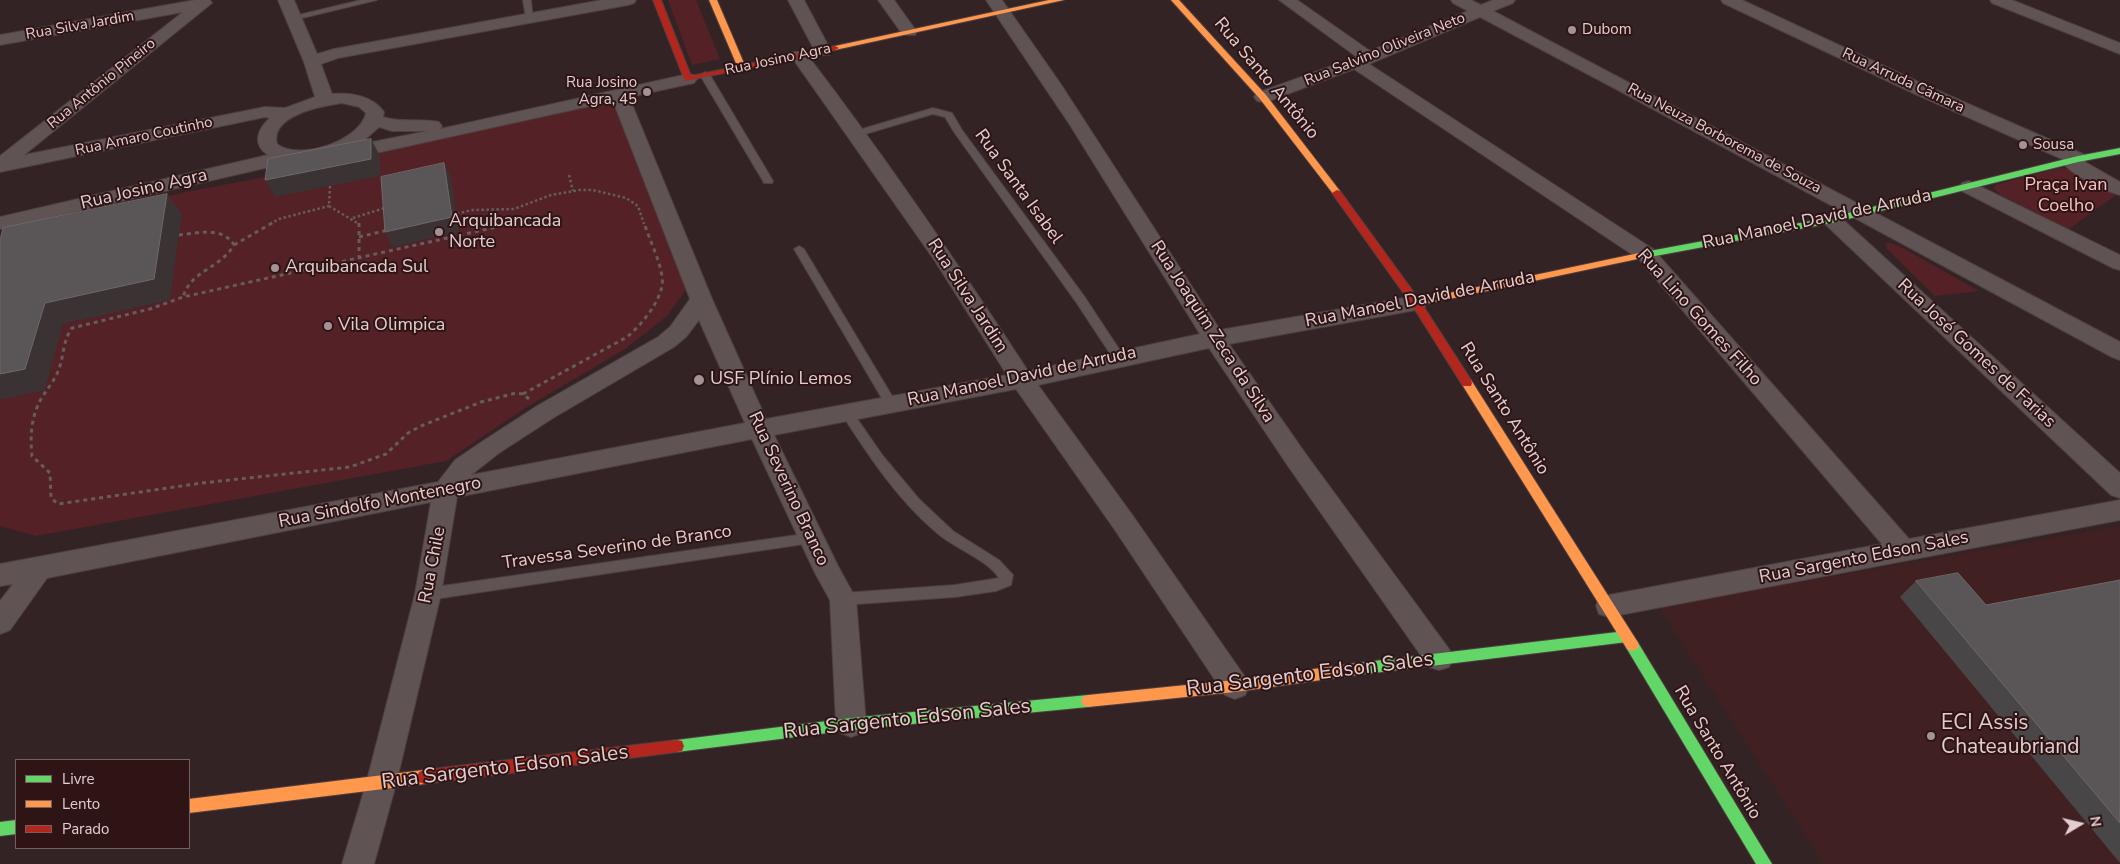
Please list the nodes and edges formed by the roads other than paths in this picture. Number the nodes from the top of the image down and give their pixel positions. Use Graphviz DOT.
graph roads {
  1 [pos="286,0"];
  2 [pos="373,0"];
  3 [pos="527,0"];
  4 [pos="628,0"];
  5 [pos="657,0"];
  6 [pos="713,0"];
  7 [pos="796,0"];
  8 [pos="886,0"];
  9 [pos="1060,0"];
  10 [pos="1175,0"];
  11 [pos="1287,0"];
  12 [pos="1459,0"];
  13 [pos="1508,0"];
  14 [pos="1729,0"];
  15 [pos="1998,0"];
  16 [pos="211,1"];
  17 [pos="998,6"];
  18 [pos="1480,12"];
  19 [pos="294,18"];
  20 [pos="530,19"];
  21 [pos="909,32"];
  22 [pos="0,40"];
  23 [pos="2120,50"];
  24 [pos="823,51"];
  25 [pos="799,56"];
  26 [pos="1362,60"];
  27 [pos="312,62"];
  28 [pos="742,68"];
  29 [pos="706,76"];
  30 [pos="688,79"];
  31 [pos="619,94"];
  32 [pos="1263,97"];
  33 [pos="325,100"];
  34 [pos="288,113"];
  35 [pos="375,120"];
  36 [pos="496,121"];
  37 [pos="854,134"];
  38 [pos="345,146"];
  39 [pos="2120,150"];
  40 [pos="286,155"];
  41 [pos="2074,160"];
  42 [pos="0,166"];
  43 [pos="768,181"];
  44 [pos="1969,187"];
  45 [pos="2120,189"];
  46 [pos="1860,213"];
  47 [pos="1832,220"];
  48 [pos="1,226"];
  49 [pos="799,249"];
  50 [pos="1646,254"];
  51 [pos="2120,263"];
  52 [pos="701,299"];
  53 [pos="1416,303"];
  54 [pos="1214,339"];
  55 [pos="2120,352"];
  56 [pos="1119,358"];
  57 [pos="1022,380"];
  58 [pos="891,404"];
  59 [pos="847,413"];
  60 [pos="759,429"];
  61 [pos="2120,488"];
  62 [pos="446,490"];
  63 [pos="2120,510"];
  64 [pos="812,538"];
  65 [pos="1904,551"];
  66 [pos="39,569"];
  67 [pos="0,575"];
  68 [pos="428,594"];
  69 [pos="843,599"];
  70 [pos="1608,606"];
  71 [pos="0,622"];
  72 [pos="1626,637"];
  73 [pos="1439,658"];
  74 [pos="1234,686"];
  75 [pos="851,724"];
  76 [pos="381,784"];
  77 [pos="190,806"];
  78 [pos="15,827"];
  79 [pos="0,828"];
  80 [pos="358,864"];
  81 [pos="1764,864"];
  1 -- 19 [label="street"];
  2 -- 19 [label="lane"];
  3 -- 20 [label="lane"];
  4 -- 20 [label="street"];
  5 -- 30 [label="main road"];
  6 -- 28 [label="main road"];
  7 -- 24 [label="street"];
  8 -- 21 [label="street"];
  9 -- 17 [label="main road, Rua Josino Agra"];
  10 -- 32 [label="main road, Rua Santo Antônio"];
  11 -- 26 [label="street, Rua Lino Gomes Filho"];
  12 -- 18 [label="street, Rua Neuza Borborema de Souza"];
  13 -- 18 [label="street, Rua Salvino Oliveira Neto"];
  14 -- 41 [label="street, Rua Arruda Cãmara"];
  15 -- 23 [label="street"];
  16 -- 22 [label="street, Rua Silva Jardim"];
  16 -- 42 [label="street, Rua Antônio Pineiro"];
  17 -- 21 [label="main road, Rua Josino Agra"];
  17 -- 54 [label="street, Rua Joaquim Zeca da Silva"];
  18 -- 26 [label="street, Rua Salvino Oliveira Neto"];
  18 -- 46 [label="street, Rua Neuza Borborema de Souza"];
  19 -- 27 [label="street"];
  20 -- 27 [label="street"];
  21 -- 24 [label="main road, Rua Josino Agra"];
  24 -- 25 [label="main road, Rua Josino Agra"];
  25 -- 28 [label="main road, Rua Josino Agra"];
  25 -- 37 [label="street, Rua Silva Jardim"];
  26 -- 32 [label="street, Rua Salvino Oliveira Neto"];
  26 -- 50 [label="street, Rua Lino Gomes Filho"];
  27 -- 33 [label="street"];
  28 -- 29 [label="main road, Rua Josino Agra"];
  29 -- 30 [label="main road, Rua Josino Agra"];
  29 -- 43 [label="lane"];
  30 -- 31 [label="street, Rua Josino Agra"];
  31 -- 36 [label="street, Rua Josino Agra"];
  31 -- 52 [label="street, Rua Severino Branco"];
  32 -- 53 [label="main road, Rua Santo Antônio"];
  33 -- 34 [label="street, Rua Amaro Coutinho"];
  33 -- 35 [label="street, Rua Amaro Coutinho"];
  34 -- 40 [label="street, Rua Amaro Coutinho"];
  34 -- 42 [label="street, Rua Amaro Coutinho"];
  35 -- 36 [label="street, Rua Josino Agra"];
  35 -- 38 [label="street"];
  36 -- 38 [label="street, Rua Josino Agra"];
  37 -- 56 [label="lane, Rua Santa Isabel"];
  37 -- 57 [label="street, Rua Silva Jardim"];
  38 -- 40 [label="street"];
  39 -- 41 [label="main road"];
  40 -- 48 [label="street, Rua Josino Agra"];
  41 -- 44 [label="main road, Rua Manoel David de Arruda"];
  41 -- 45 [label="street, Rua Arruda Cãmara"];
  44 -- 46 [label="main road, Rua Manoel David de Arruda"];
  44 -- 51 [label="street"];
  46 -- 47 [label="main road, Rua Manoel David de Arruda"];
  46 -- 55 [label="street, Rua Neuza Borborema de Souza"];
  47 -- 50 [label="main road, Rua Manoel David de Arruda"];
  47 -- 61 [label="street, Rua José Gomes de Farias"];
  49 -- 58 [label="lane"];
  50 -- 53 [label="main road, Rua Manoel David de Arruda"];
  50 -- 65 [label="street, Rua Lino Gomes Filho"];
  52 -- 60 [label="street, Rua Severino Branco"];
  52 -- 62 [label="street, Rua Chile"];
  53 -- 54 [label="street, Rua Manoel David de Arruda"];
  53 -- 70 [label="main road, Rua Santo Antônio"];
  54 -- 56 [label="street, Rua Manoel David de Arruda"];
  54 -- 73 [label="street, Rua Joaquim Zeca da Silva"];
  56 -- 57 [label="street, Rua Manoel David de Arruda"];
  57 -- 58 [label="street, Rua Manoel David de Arruda"];
  57 -- 74 [label="street, Rua Silva Jardim"];
  58 -- 59 [label="street, Rua Manoel David de Arruda"];
  59 -- 60 [label="street, Rua Manoel David de Arruda"];
  59 -- 69 [label="lane"];
  60 -- 62 [label="street, Rua Sindolfo Montenegro"];
  60 -- 64 [label="street, Rua Severino Branco"];
  62 -- 66 [label="street, Rua Sindolfo Montenegro"];
  62 -- 68 [label="street, Rua Chile"];
  63 -- 65 [label="street, Rua Sargento Edson Sales"];
  64 -- 68 [label="lane, Travessa Severino de Branco"];
  64 -- 69 [label="street, Rua Severino Branco"];
  65 -- 70 [label="street, Rua Sargento Edson Sales"];
  66 -- 67 [label="street, Rua Sindolfo Montenegro"];
  66 -- 71 [label="street"];
  68 -- 76 [label="street, Rua Chile"];
  69 -- 75 [label="street, Rua Severino Branco"];
  70 -- 72 [label="main road, Rua Santo Antônio"];
  72 -- 73 [label="main road, Rua Sargento Edson Sales"];
  72 -- 81 [label="main road, Rua Santo Antônio"];
  73 -- 74 [label="main road, Rua Sargento Edson Sales"];
  74 -- 75 [label="main road, Rua Sargento Edson Sales"];
  75 -- 76 [label="main road, Rua Sargento Edson Sales"];
  76 -- 77 [label="main road, Rua Sargento Edson Sales"];
  76 -- 80 [label="street, Rua Chile"];
  78 -- 79 [label="main road"];
}
